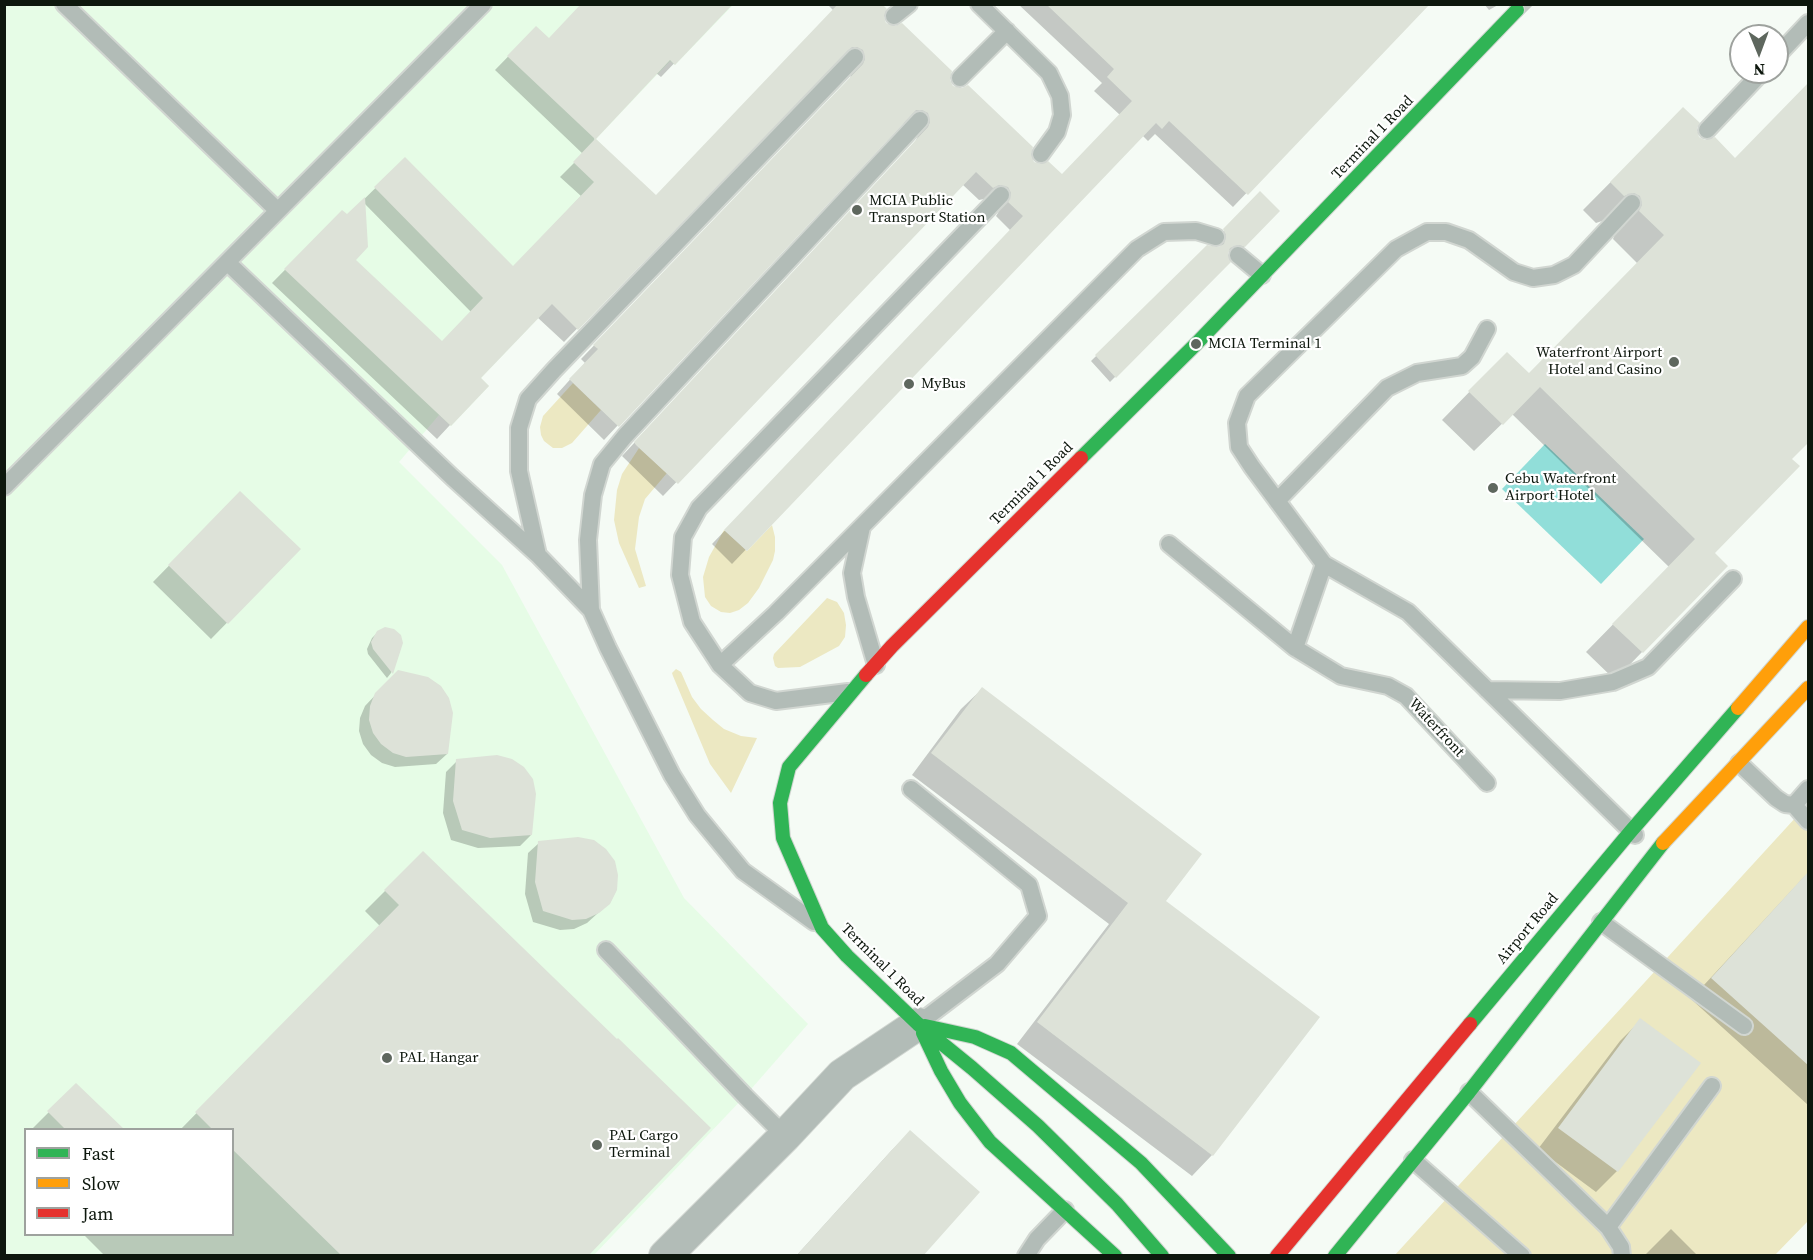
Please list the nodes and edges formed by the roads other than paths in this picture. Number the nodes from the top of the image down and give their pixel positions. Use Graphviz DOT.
graph roads {
  1 [pos="64,4"];
  2 [pos="483,4"];
  3 [pos="909,4"];
  4 [pos="979,4"];
  5 [pos="1518,10"];
  6 [pos="894,16"];
  7 [pos="1809,23"];
  8 [pos="1007,31"];
  9 [pos="1789,44"];
  10 [pos="855,57"];
  11 [pos="960,78"];
  12 [pos="1751,84"];
  13 [pos="920,120"];
  14 [pos="1707,130"];
  15 [pos="1041,154"];
  16 [pos="1001,195"];
  17 [pos="1632,203"];
  18 [pos="277,210"];
  19 [pos="1216,237"];
  20 [pos="1238,255"];
  21 [pos="228,262"];
  22 [pos="1262,275"];
  23 [pos="1487,329"];
  24 [pos="4,487"];
  25 [pos="1277,501"];
  26 [pos="862,526"];
  27 [pos="1169,544"];
  28 [pos="538,555"];
  29 [pos="1324,564"];
  30 [pos="1733,579"];
  31 [pos="591,610"];
  32 [pos="1809,627"];
  33 [pos="1295,648"];
  34 [pos="720,665"];
  35 [pos="876,665"];
  36 [pos="1809,688"];
  37 [pos="1487,690"];
  38 [pos="852,692"];
  39 [pos="1739,763"];
  40 [pos="1487,783"];
  41 [pos="911,789"];
  42 [pos="1809,789"];
  43 [pos="1794,805"];
  44 [pos="1809,821"];
  45 [pos="1631,831"];
  46 [pos="1657,849"];
  47 [pos="1601,922"];
  48 [pos="822,928"];
  49 [pos="606,950"];
  50 [pos="918,1024"];
  51 [pos="1744,1026"];
  52 [pos="1712,1086"];
  53 [pos="1468,1092"];
  54 [pos="785,1136"];
  55 [pos="1413,1160"];
  56 [pos="1065,1210"];
  57 [pos="1608,1227"];
  58 [pos="676,1252"];
  59 [pos="1026,1256"];
  60 [pos="1115,1256"];
  61 [pos="1162,1256"];
  62 [pos="1229,1256"];
  63 [pos="1277,1256"];
  64 [pos="1335,1256"];
  65 [pos="1522,1256"];
  66 [pos="1622,1256"];
  1 -- 18 [label="lane"];
  2 -- 18 [label="lane"];
  3 -- 6 [label="lane"];
  4 -- 8 [label="lane"];
  5 -- 22 [label="street, Terminal 1 Road"];
  7 -- 9 [label="lane"];
  8 -- 11 [label="lane"];
  8 -- 15 [label="lane"];
  10 -- 28 [label="lane"];
  12 -- 14 [label="lane"];
  13 -- 31 [label="lane"];
  16 -- 34 [label="lane"];
  17 -- 25 [label="lane"];
  18 -- 21 [label="lane"];
  19 -- 26 [label="lane"];
  20 -- 22 [label="lane"];
  21 -- 24 [label="lane"];
  21 -- 28 [label="lane"];
  22 -- 35 [label="street, Terminal 1 Road"];
  23 -- 25 [label="lane"];
  25 -- 29 [label="lane"];
  26 -- 34 [label="lane"];
  26 -- 35 [label="lane"];
  27 -- 33 [label="lane, Waterfront"];
  28 -- 31 [label="lane"];
  29 -- 33 [label="lane"];
  29 -- 37 [label="lane"];
  30 -- 37 [label="lane"];
  31 -- 48 [label="lane"];
  32 -- 45 [label="street, Airport Road"];
  33 -- 40 [label="lane, Waterfront"];
  34 -- 38 [label="lane"];
  35 -- 38 [label="street, Terminal 1 Road"];
  36 -- 39 [label="street"];
  37 -- 45 [label="lane"];
  38 -- 48 [label="street, Terminal 1 Road"];
  39 -- 43 [label="lane"];
  39 -- 46 [label="street"];
  41 -- 50 [label="lane"];
  42 -- 43 [label="lane"];
  43 -- 44 [label="lane"];
  45 -- 46 [label="lane"];
  45 -- 63 [label="street, Airport Road"];
  46 -- 47 [label="street"];
  47 -- 51 [label="lane"];
  47 -- 53 [label="street"];
  48 -- 50 [label="street, Terminal 1 Road"];
  49 -- 54 [label="lane"];
  50 -- 54 [label="street"];
  50 -- 56 [label="street, Terminal 1 Road"];
  50 -- 61 [label="street, Terminal 1 Road"];
  50 -- 62 [label="street, Terminal 1 Road"];
  52 -- 57 [label="lane"];
  53 -- 55 [label="street"];
  53 -- 57 [label="lane"];
  54 -- 58 [label="street"];
  55 -- 64 [label="street"];
  55 -- 65 [label="lane"];
  56 -- 59 [label="lane"];
  56 -- 60 [label="street, Terminal 1 Road"];
  57 -- 66 [label="lane"];
}
